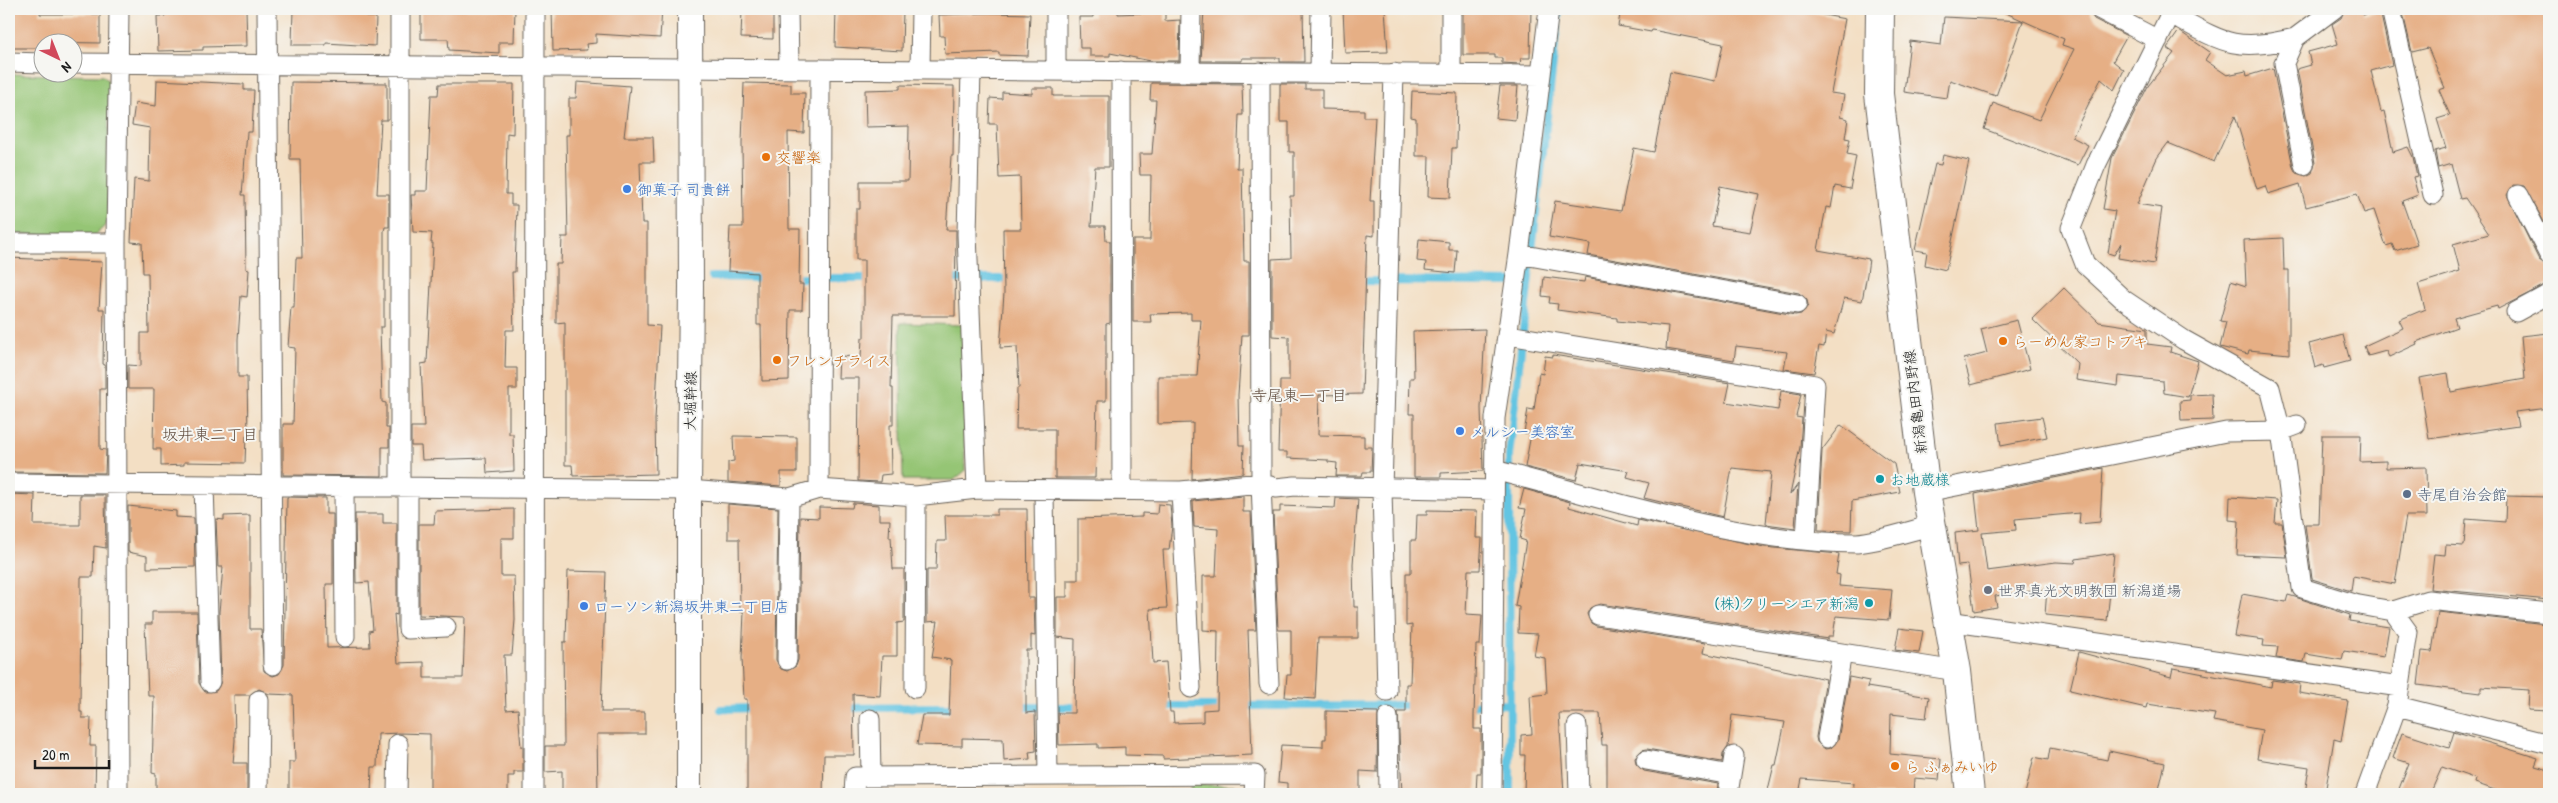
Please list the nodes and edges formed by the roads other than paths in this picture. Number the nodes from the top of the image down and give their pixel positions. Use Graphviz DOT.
graph roads {
  1 [pos="119,9"];
  2 [pos="267,9"];
  3 [pos="400,9"];
  4 [pos="535,9"];
  5 [pos="690,9"];
  6 [pos="788,9"];
  7 [pos="921,9"];
  8 [pos="1056,9"];
  9 [pos="1191,9"];
  10 [pos="1321,9"];
  11 [pos="1451,9"];
  12 [pos="1549,9"];
  13 [pos="1880,9"];
  14 [pos="2099,9"];
  15 [pos="2334,9"];
  16 [pos="2390,9"];
  17 [pos="2172,11"];
  18 [pos="2295,38"];
  19 [pos="2158,40"];
  20 [pos="9,62"];
  21 [pos="32,62"];
  22 [pos="82,63"];
  23 [pos="118,63"];
  24 [pos="267,64"];
  25 [pos="400,65"];
  26 [pos="534,66"];
  27 [pos="689,68"];
  28 [pos="789,68"];
  29 [pos="820,68"];
  30 [pos="920,70"];
  31 [pos="971,70"];
  32 [pos="1056,71"];
  33 [pos="1122,71"];
  34 [pos="1190,72"];
  35 [pos="1260,72"];
  36 [pos="1320,73"];
  37 [pos="1394,73"];
  38 [pos="1451,74"];
  39 [pos="1541,74"];
  40 [pos="2304,165"];
  41 [pos="2433,195"];
  42 [pos="2518,195"];
  43 [pos="9,243"];
  44 [pos="116,243"];
  45 [pos="1519,254"];
  46 [pos="2549,255"];
  47 [pos="2549,294"];
  48 [pos="1797,304"];
  49 [pos="2516,312"];
  50 [pos="1508,335"];
  51 [pos="2289,428"];
  52 [pos="1494,470"];
  53 [pos="9,483"];
  54 [pos="1262,483"];
  55 [pos="117,484"];
  56 [pos="204,485"];
  57 [pos="272,486"];
  58 [pos="344,486"];
  59 [pos="404,487"];
  60 [pos="534,489"];
  61 [pos="819,489"];
  62 [pos="977,489"];
  63 [pos="1122,489"];
  64 [pos="1382,489"];
  65 [pos="689,490"];
  66 [pos="1494,490"];
  67 [pos="1044,491"];
  68 [pos="1181,491"];
  69 [pos="1926,492"];
  70 [pos="916,496"];
  71 [pos="789,498"];
  72 [pos="1930,526"];
  73 [pos="1806,539"];
  74 [pos="2393,610"];
  75 [pos="2549,613"];
  76 [pos="1598,615"];
  77 [pos="1948,621"];
  78 [pos="446,627"];
  79 [pos="345,637"];
  80 [pos="1842,653"];
  81 [pos="787,660"];
  82 [pos="273,665"];
  83 [pos="1957,672"];
  84 [pos="210,682"];
  85 [pos="1269,684"];
  86 [pos="2400,687"];
  87 [pos="915,688"];
  88 [pos="1191,688"];
  89 [pos="1387,691"];
  90 [pos="260,700"];
  91 [pos="2396,706"];
  92 [pos="1388,717"];
  93 [pos="870,719"];
  94 [pos="1577,726"];
  95 [pos="1827,738"];
  96 [pos="398,744"];
  97 [pos="2549,744"];
  98 [pos="1734,756"];
  99 [pos="1646,760"];
  100 [pos="1731,775"];
  101 [pos="1048,776"];
  102 [pos="871,777"];
  103 [pos="118,794"];
  104 [pos="258,794"];
  105 [pos="397,794"];
  106 [pos="534,794"];
  107 [pos="689,794"];
  108 [pos="854,794"];
  109 [pos="1254,794"];
  110 [pos="1389,794"];
  111 [pos="1492,794"];
  112 [pos="1580,794"];
  113 [pos="1728,794"];
  114 [pos="1970,794"];
  115 [pos="2365,794"];
  1 -- 23 [label="street"];
  2 -- 24 [label="street"];
  3 -- 25 [label="street"];
  4 -- 26 [label="street"];
  5 -- 27 [label="street, 大堀幹線"];
  6 -- 28 [label="street"];
  7 -- 30 [label="street"];
  8 -- 32 [label="street"];
  9 -- 34 [label="street"];
  10 -- 36 [label="street"];
  11 -- 38 [label="street"];
  12 -- 39 [label="street"];
  13 -- 69 [label="main road, 新潟亀田内野線"];
  14 -- 19 [label="street"];
  15 -- 18 [label="street"];
  16 -- 41 [label="street"];
  17 -- 18 [label="street"];
  17 -- 19 [label="street"];
  18 -- 40 [label="street"];
  19 -- 51 [label="street"];
  20 -- 21 [label="street"];
  22 -- 23 [label="street"];
  23 -- 24 [label="street"];
  23 -- 44 [label="street"];
  24 -- 25 [label="street"];
  24 -- 57 [label="street"];
  25 -- 26 [label="street"];
  25 -- 59 [label="street"];
  26 -- 27 [label="street"];
  26 -- 60 [label="street"];
  27 -- 28 [label="street"];
  27 -- 65 [label="street, 大堀幹線"];
  28 -- 29 [label="street"];
  29 -- 30 [label="street"];
  29 -- 61 [label="street"];
  30 -- 31 [label="street"];
  31 -- 32 [label="street"];
  31 -- 62 [label="street"];
  32 -- 33 [label="street"];
  33 -- 34 [label="street"];
  33 -- 63 [label="street"];
  34 -- 35 [label="street"];
  35 -- 36 [label="street"];
  35 -- 54 [label="street"];
  36 -- 37 [label="street"];
  37 -- 38 [label="street"];
  37 -- 64 [label="street"];
  38 -- 39 [label="street"];
  39 -- 45 [label="street"];
  42 -- 46 [label="street"];
  43 -- 44 [label="street"];
  44 -- 55 [label="street"];
  45 -- 48 [label="street"];
  45 -- 50 [label="street"];
  47 -- 49 [label="street"];
  50 -- 52 [label="street"];
  50 -- 73 [label="street"];
  51 -- 69 [label="street"];
  51 -- 74 [label="street"];
  52 -- 66 [label="street"];
  52 -- 73 [label="street"];
  53 -- 55 [label="street"];
  54 -- 64 [label="street"];
  54 -- 68 [label="street"];
  54 -- 85 [label="street"];
  55 -- 56 [label="street"];
  55 -- 103 [label="street"];
  56 -- 57 [label="street"];
  56 -- 84 [label="street"];
  57 -- 58 [label="street"];
  57 -- 82 [label="street"];
  58 -- 59 [label="street"];
  58 -- 79 [label="street"];
  59 -- 60 [label="street"];
  59 -- 78 [label="street"];
  60 -- 65 [label="street"];
  60 -- 106 [label="street"];
  61 -- 70 [label="street"];
  61 -- 71 [label="street"];
  62 -- 67 [label="street"];
  62 -- 70 [label="street"];
  63 -- 67 [label="street"];
  63 -- 68 [label="street"];
  64 -- 66 [label="street"];
  64 -- 89 [label="street"];
  65 -- 71 [label="street"];
  65 -- 107 [label="street, 大堀幹線"];
  66 -- 111 [label="street"];
  67 -- 101 [label="street"];
  68 -- 88 [label="street"];
  69 -- 72 [label="main road, 新潟亀田内野線"];
  70 -- 87 [label="street"];
  71 -- 81 [label="street"];
  72 -- 73 [label="street"];
  72 -- 77 [label="main road, 新潟亀田内野線"];
  74 -- 75 [label="street"];
  74 -- 86 [label="street"];
  76 -- 80 [label="street"];
  77 -- 83 [label="main road, 新潟亀田内野線"];
  77 -- 86 [label="street"];
  80 -- 83 [label="street"];
  80 -- 95 [label="street"];
  83 -- 114 [label="main road, 新潟亀田内野線"];
  86 -- 91 [label="street"];
  90 -- 104 [label="street"];
  91 -- 97 [label="street"];
  91 -- 115 [label="street"];
  92 -- 110 [label="street"];
  93 -- 102 [label="street"];
  94 -- 112 [label="street"];
  96 -- 105 [label="street"];
  98 -- 100 [label="street"];
  99 -- 100 [label="street"];
  100 -- 113 [label="street"];
  101 -- 102 [label="street"];
  101 -- 109 [label="street"];
  102 -- 108 [label="street"];
}
